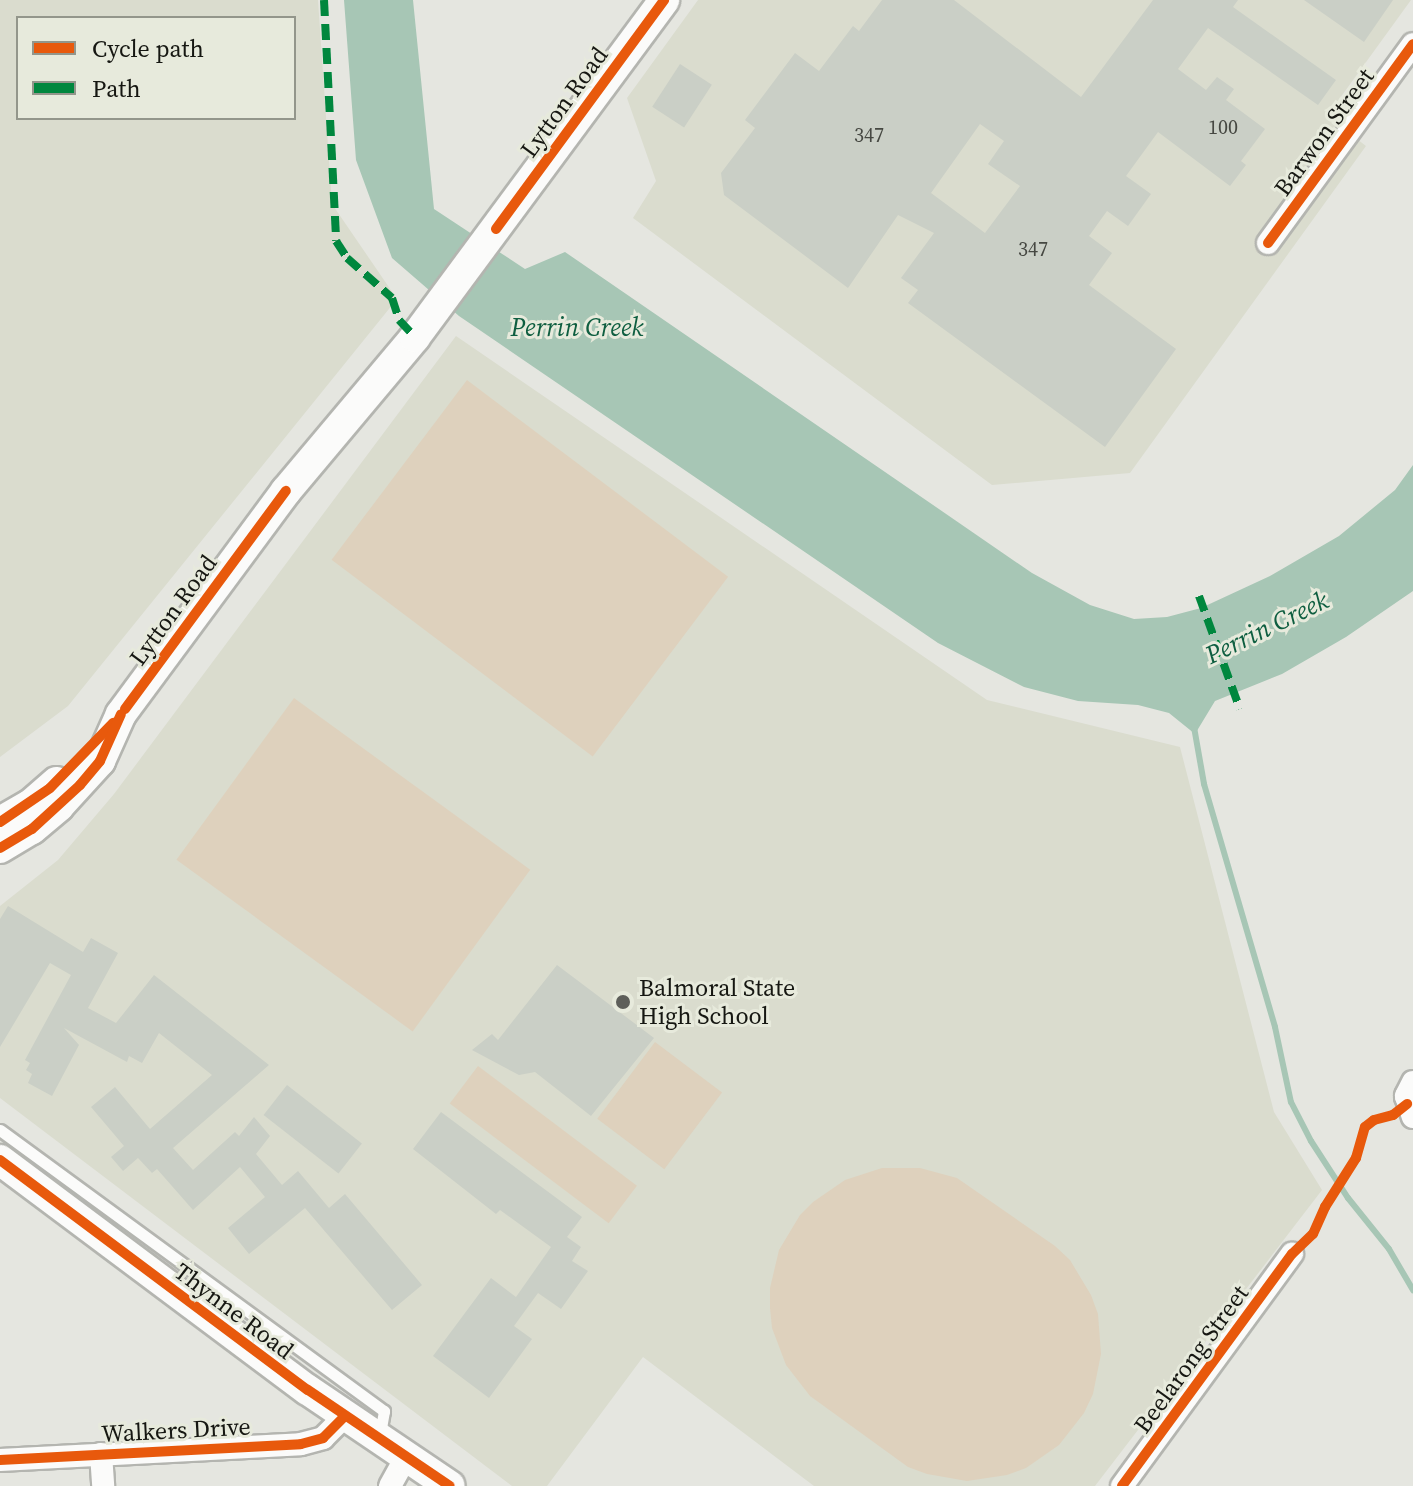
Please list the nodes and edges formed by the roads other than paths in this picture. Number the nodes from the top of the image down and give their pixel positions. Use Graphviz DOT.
graph roads {
  1 [pos="664,0"];
  2 [pos="1413,44"];
  3 [pos="1268,243"];
  4 [pos="121,714"];
  5 [pos="0,822"];
  6 [pos="0,848"];
  7 [pos="1413,1082"];
  8 [pos="1410,1111"];
  9 [pos="0,1130"];
  10 [pos="0,1160"];
  11 [pos="1292,1254"];
  12 [pos="345,1416"];
  13 [pos="379,1439"];
  14 [pos="101,1454"];
  15 [pos="406,1457"];
  16 [pos="0,1460"];
  17 [pos="103,1486"];
  18 [pos="390,1486"];
  19 [pos="450,1486"];
  20 [pos="1122,1486"];
  1 -- 4 [label="main road, Lytton Road"];
  2 -- 3 [label="street, Barwon Street"];
  4 -- 5 [label="main road, Lytton Road"];
  4 -- 6 [label="main road, Lytton Road"];
  7 -- 8 [label="street"];
  9 -- 13 [label="lane"];
  10 -- 12 [label="main road, Thynne Road"];
  11 -- 20 [label="street, Beelarong Street"];
  12 -- 13 [label="main road, Thynne Road"];
  12 -- 14 [label="street, Walkers Drive"];
  13 -- 15 [label="main road, Thynne Road"];
  14 -- 16 [label="street, Walkers Drive"];
  14 -- 17 [label="street"];
  15 -- 18 [label="street"];
  15 -- 19 [label="main road, Thynne Road"];
}
